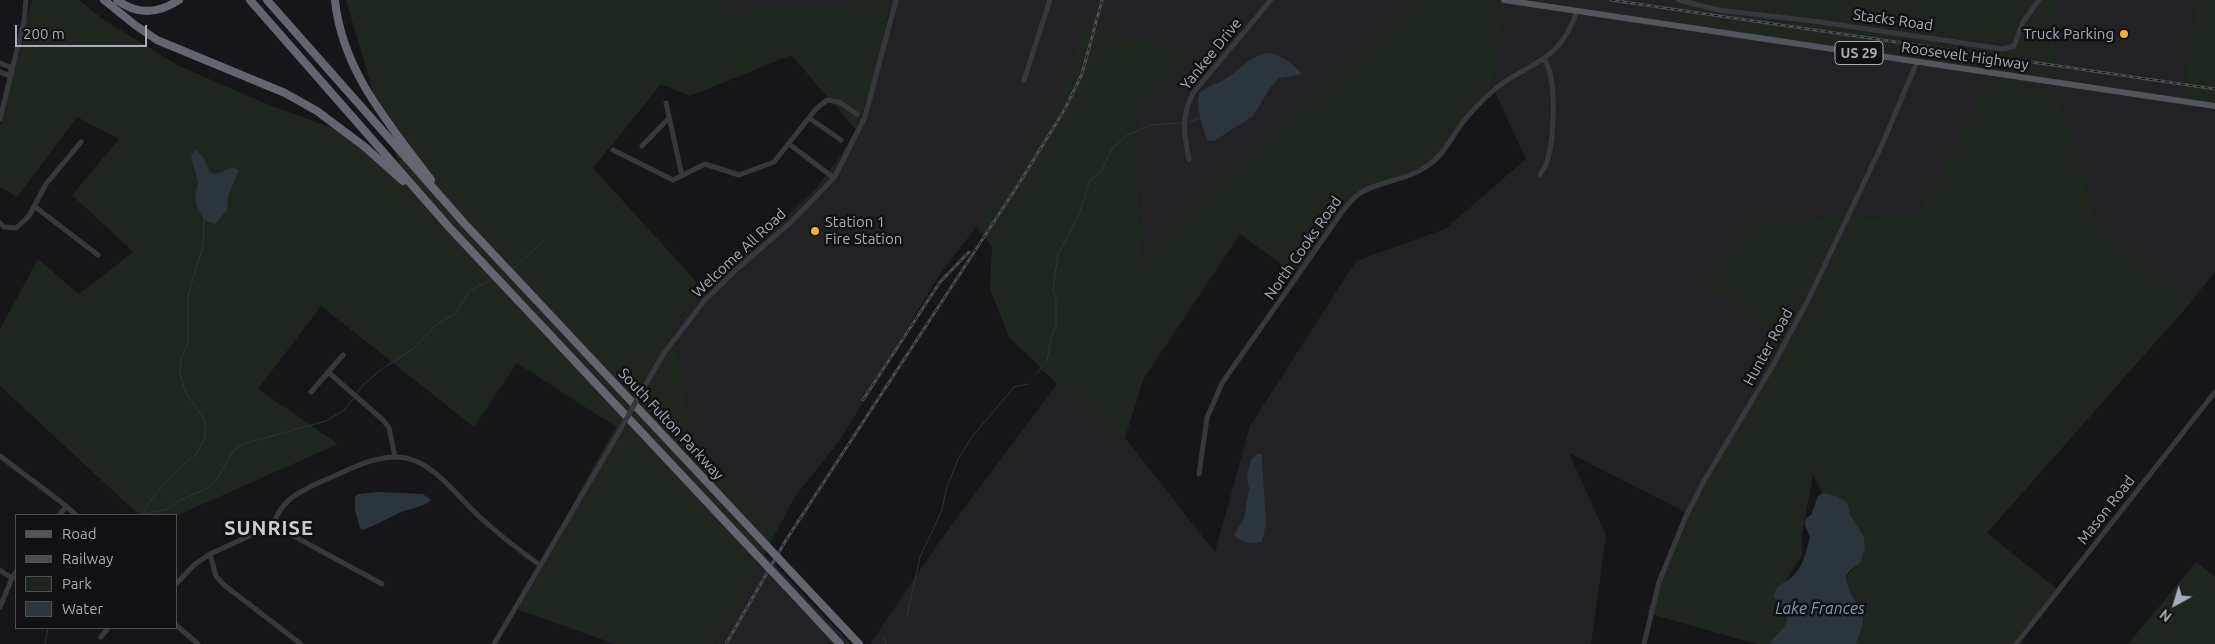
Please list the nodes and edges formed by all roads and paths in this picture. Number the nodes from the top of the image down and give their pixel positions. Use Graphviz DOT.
graph roads {
  1 [pos="26,0"];
  2 [pos="104,0"];
  3 [pos="117,0"];
  4 [pos="179,0"];
  5 [pos="250,0"];
  6 [pos="267,0"];
  7 [pos="335,0"];
  8 [pos="896,0"];
  9 [pos="1050,0"];
  10 [pos="1271,0"];
  11 [pos="1504,0"];
  12 [pos="1679,0"];
  13 [pos="2039,0"];
  14 [pos="1577,11"];
  15 [pos="1544,59"];
  16 [pos="1916,62"];
  17 [pos="0,63"];
  18 [pos="0,72"];
  19 [pos="12,72"];
  20 [pos="1024,80"];
  21 [pos="666,103"];
  22 [pos="2215,106"];
  23 [pos="857,114"];
  24 [pos="669,118"];
  25 [pos="809,118"];
  26 [pos="0,119"];
  27 [pos="841,140"];
  28 [pos="81,142"];
  29 [pos="789,144"];
  30 [pos="642,146"];
  31 [pos="613,150"];
  32 [pos="1189,159"];
  33 [pos="1540,175"];
  34 [pos="682,176"];
  35 [pos="834,178"];
  36 [pos="34,206"];
  37 [pos="0,223"];
  38 [pos="464,223"];
  39 [pos="448,226"];
  40 [pos="98,255"];
  41 [pos="343,355"];
  42 [pos="328,372"];
  43 [pos="311,392"];
  44 [pos="2215,392"];
  45 [pos="0,456"];
  46 [pos="395,457"];
  47 [pos="1199,474"];
  48 [pos="66,507"];
  49 [pos="60,514"];
  50 [pos="75,514"];
  51 [pos="271,530"];
  52 [pos="210,554"];
  53 [pos="540,565"];
  54 [pos="0,570"];
  55 [pos="15,574"];
  56 [pos="12,578"];
  57 [pos="178,582"];
  58 [pos="382,584"];
  59 [pos="0,607"];
  60 [pos="178,627"];
  61 [pos="107,629"];
  62 [pos="101,637"];
  63 [pos="198,644"];
  64 [pos="301,644"];
  65 [pos="494,644"];
  66 [pos="840,644"];
  67 [pos="859,644"];
  68 [pos="1644,644"];
  69 [pos="2016,644"];
  1 -- 19 [label="street"];
  2 -- 39 [label="highway"];
  3 -- 4 [label="highway"];
  5 -- 39 [label="highway"];
  6 -- 38 [label="highway"];
  7 -- 38 [label="highway"];
  8 -- 35 [label="street, Welcome All Road"];
  9 -- 20 [label="street"];
  10 -- 32 [label="street, Yankee Drive"];
  11 -- 14 [label="main road, Roosevelt Highway / US 29"];
  12 -- 13 [label="street, Stacks Road"];
  14 -- 15 [label="street, North Cooks Road"];
  14 -- 16 [label="main road, Roosevelt Highway / US 29"];
  15 -- 33 [label="street"];
  15 -- 47 [label="street, North Cooks Road"];
  16 -- 22 [label="main road, Roosevelt Highway / US 29"];
  16 -- 68 [label="street, Hunter Road"];
  17 -- 19 [label="street"];
  18 -- 19 [label="street"];
  19 -- 26 [label="street"];
  21 -- 24 [label="street"];
  23 -- 25 [label="street"];
  24 -- 30 [label="street"];
  24 -- 34 [label="street"];
  25 -- 27 [label="street"];
  25 -- 29 [label="street"];
  28 -- 36 [label="street"];
  29 -- 34 [label="street"];
  29 -- 35 [label="street"];
  31 -- 34 [label="street"];
  35 -- 53 [label="street, Welcome All Road, bridge"];
  36 -- 37 [label="street"];
  36 -- 40 [label="street"];
  38 -- 67 [label="highway, South Fulton Parkway, bridge"];
  39 -- 66 [label="highway, South Fulton Parkway, bridge"];
  41 -- 42 [label="street"];
  42 -- 43 [label="street"];
  42 -- 46 [label="street"];
  44 -- 69 [label="street, Mason Road"];
  45 -- 48 [label="street"];
  46 -- 51 [label="street"];
  46 -- 53 [label="street"];
  48 -- 49 [label="street"];
  48 -- 50 [label="street"];
  51 -- 52 [label="street"];
  51 -- 58 [label="street"];
  52 -- 57 [label="street"];
  52 -- 64 [label="street"];
  53 -- 65 [label="street, Welcome All Road"];
  54 -- 56 [label="street"];
  55 -- 56 [label="street"];
  56 -- 59 [label="street"];
  60 -- 63 [label="street"];
  61 -- 62 [label="street"];
}
